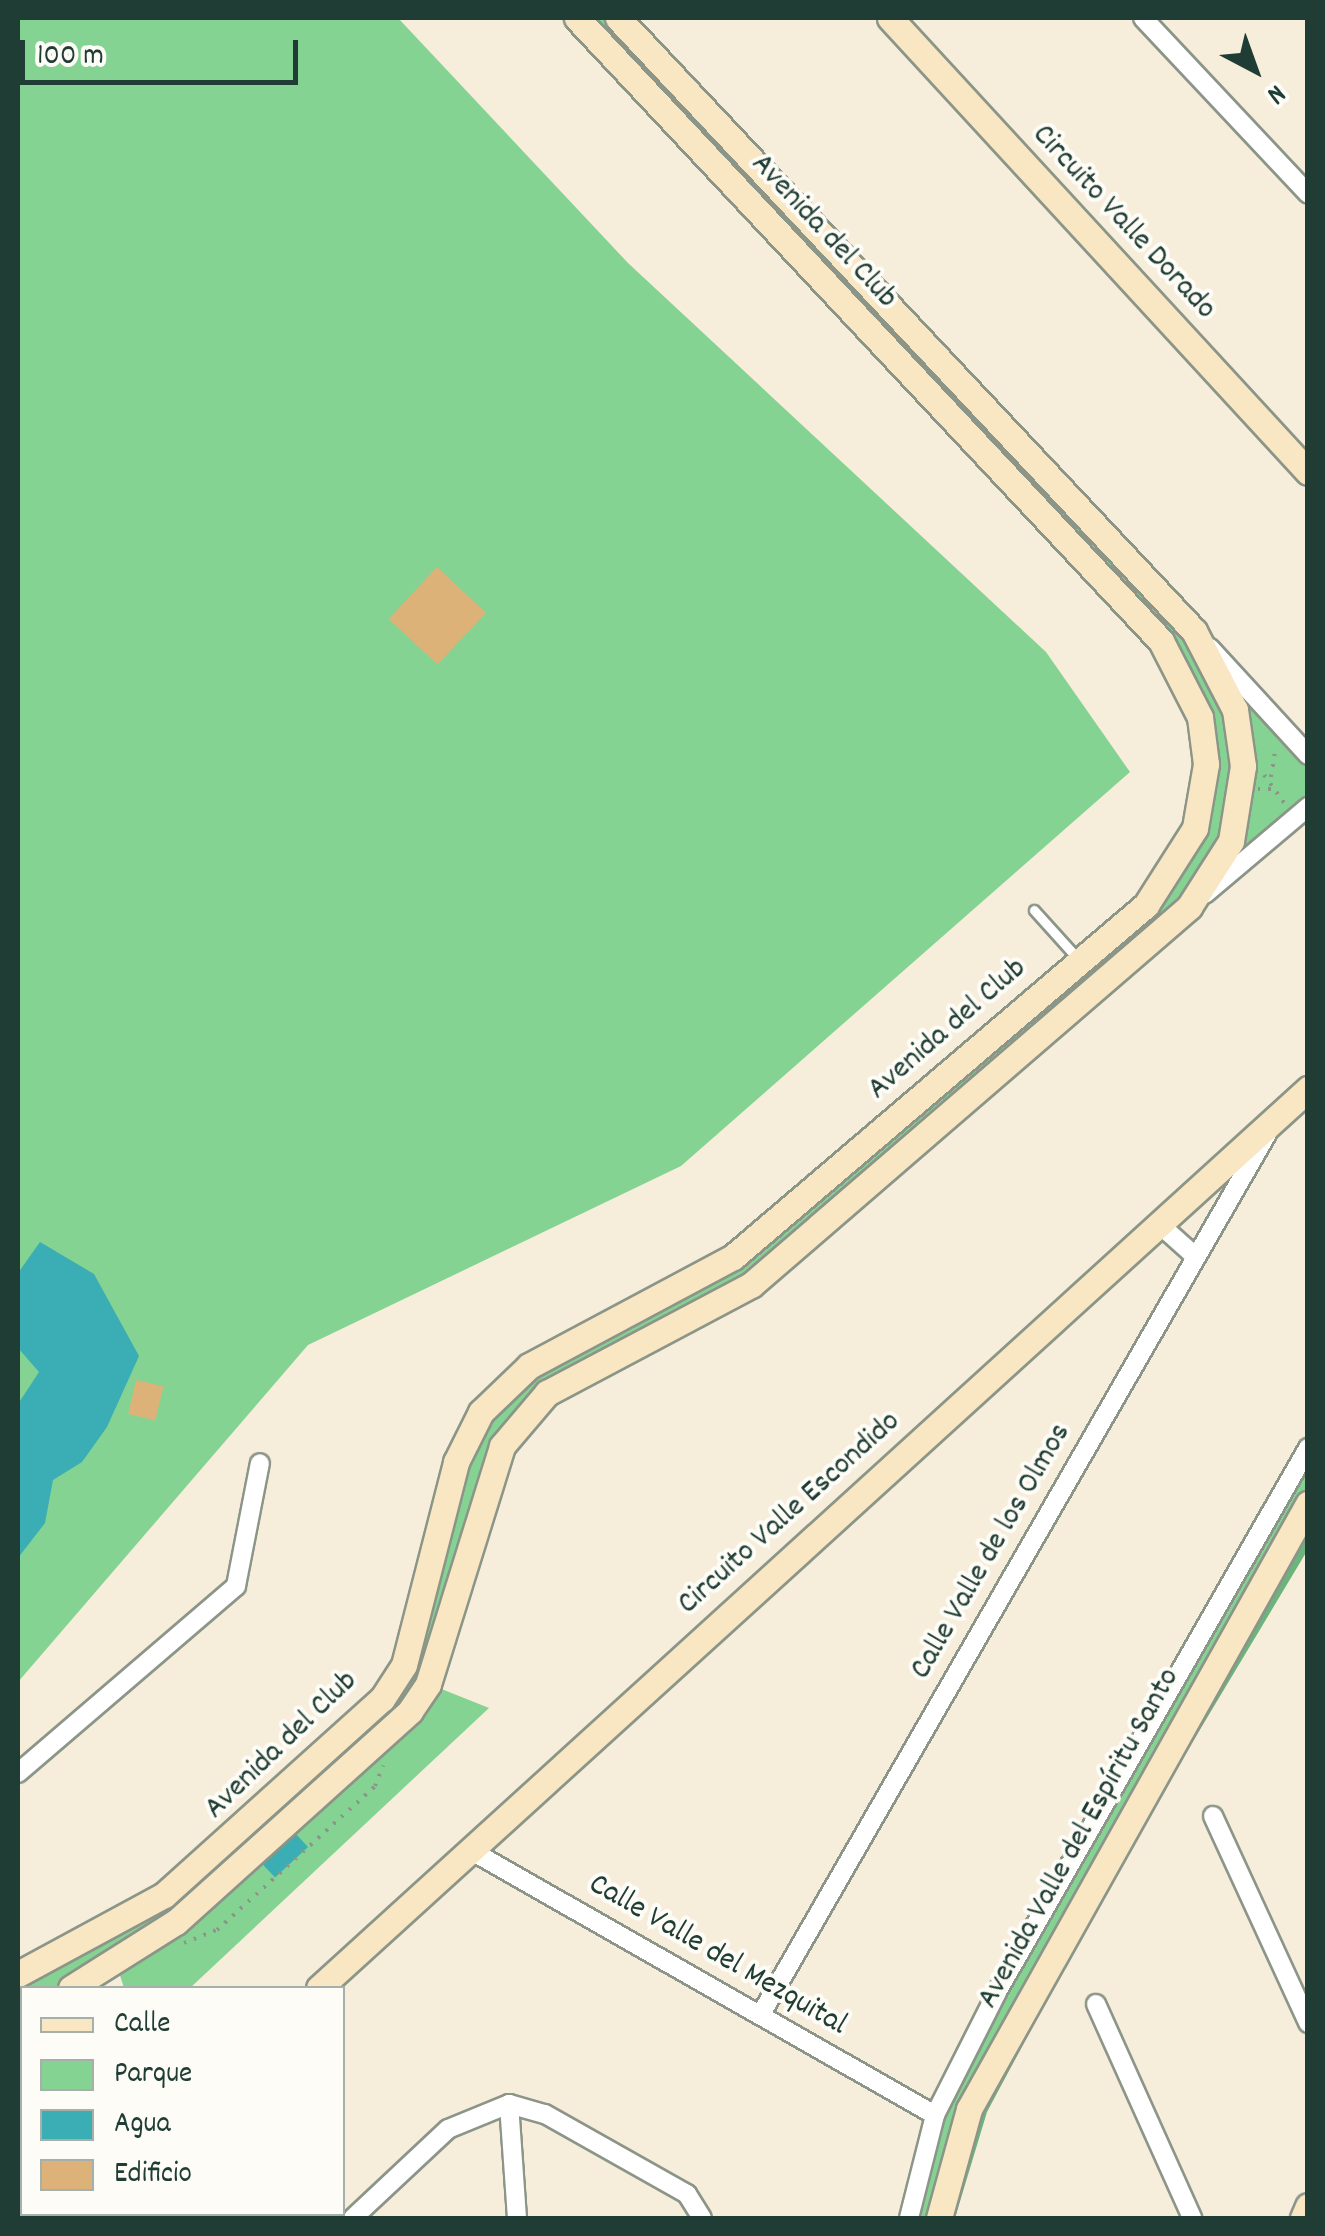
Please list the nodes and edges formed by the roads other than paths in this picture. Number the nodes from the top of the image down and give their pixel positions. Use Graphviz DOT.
graph roads {
  1 [pos="577,18"];
  2 [pos="618,18"];
  3 [pos="890,18"];
  4 [pos="1143,18"];
  5 [pos="1308,194"];
  6 [pos="1308,472"];
  7 [pos="1194,631"];
  8 [pos="1308,755"];
  9 [pos="1308,807"];
  10 [pos="1146,905"];
  11 [pos="1189,907"];
  12 [pos="1034,910"];
  13 [pos="1167,927"];
  14 [pos="1080,961"];
  15 [pos="1308,1089"];
  16 [pos="1275,1120"];
  17 [pos="1158,1223"];
  18 [pos="1196,1257"];
  19 [pos="1308,1448"];
  20 [pos="260,1463"];
  21 [pos="1308,1504"];
  22 [pos="357,1722"];
  23 [pos="372,1744"];
  24 [pos="18,1773"];
  25 [pos="1213,1816"];
  26 [pos="470,1850"];
  27 [pos="18,1974"];
  28 [pos="74,1986"];
  29 [pos="321,1986"];
  30 [pos="1096,2004"];
  31 [pos="761,2014"];
  32 [pos="1308,2023"];
  33 [pos="508,2104"];
  34 [pos="935,2115"];
  35 [pos="1308,2206"];
  36 [pos="353,2218"];
  37 [pos="516,2218"];
  38 [pos="702,2218"];
  39 [pos="909,2218"];
  40 [pos="939,2218"];
  41 [pos="1192,2218"];
  42 [pos="1302,2218"];
  1 -- 10 [label="street, Avenida del Club"];
  2 -- 7 [label="street, Avenida del Club"];
  3 -- 6 [label="street, Circuito Valle Dorado"];
  4 -- 5 [label="street"];
  7 -- 8 [label="street, Avenida del Club"];
  7 -- 11 [label="street, Avenida del Club"];
  9 -- 11 [label="street, Avenida del Club"];
  10 -- 13 [label="street"];
  10 -- 14 [label="street, Avenida del Club"];
  11 -- 13 [label="street, Avenida del Club"];
  12 -- 14 [label="lane"];
  13 -- 23 [label="street, Avenida del Club"];
  14 -- 22 [label="street, Avenida del Club"];
  15 -- 16 [label="street, Circuito Valle Escondido"];
  16 -- 17 [label="street, Circuito Valle Escondido"];
  16 -- 18 [label="street, Calle Valle de los Olmos"];
  17 -- 18 [label="street"];
  17 -- 26 [label="street, Circuito Valle Escondido"];
  18 -- 31 [label="street, Calle Valle de los Olmos"];
  19 -- 34 [label="street"];
  20 -- 24 [label="street"];
  21 -- 40 [label="street, Avenida Valle del Espíritu Santo"];
  22 -- 23 [label="street"];
  22 -- 27 [label="street, Avenida del Club"];
  23 -- 28 [label="street, Avenida del Club"];
  25 -- 32 [label="street"];
  26 -- 29 [label="street, Circuito Valle Escondido"];
  26 -- 31 [label="street, Calle Valle del Mezquital"];
  30 -- 41 [label="street"];
  31 -- 34 [label="street, Calle Valle del Mezquital"];
  33 -- 36 [label="street"];
  33 -- 37 [label="street"];
  33 -- 38 [label="street"];
  34 -- 39 [label="street"];
  35 -- 42 [label="street"];
}
